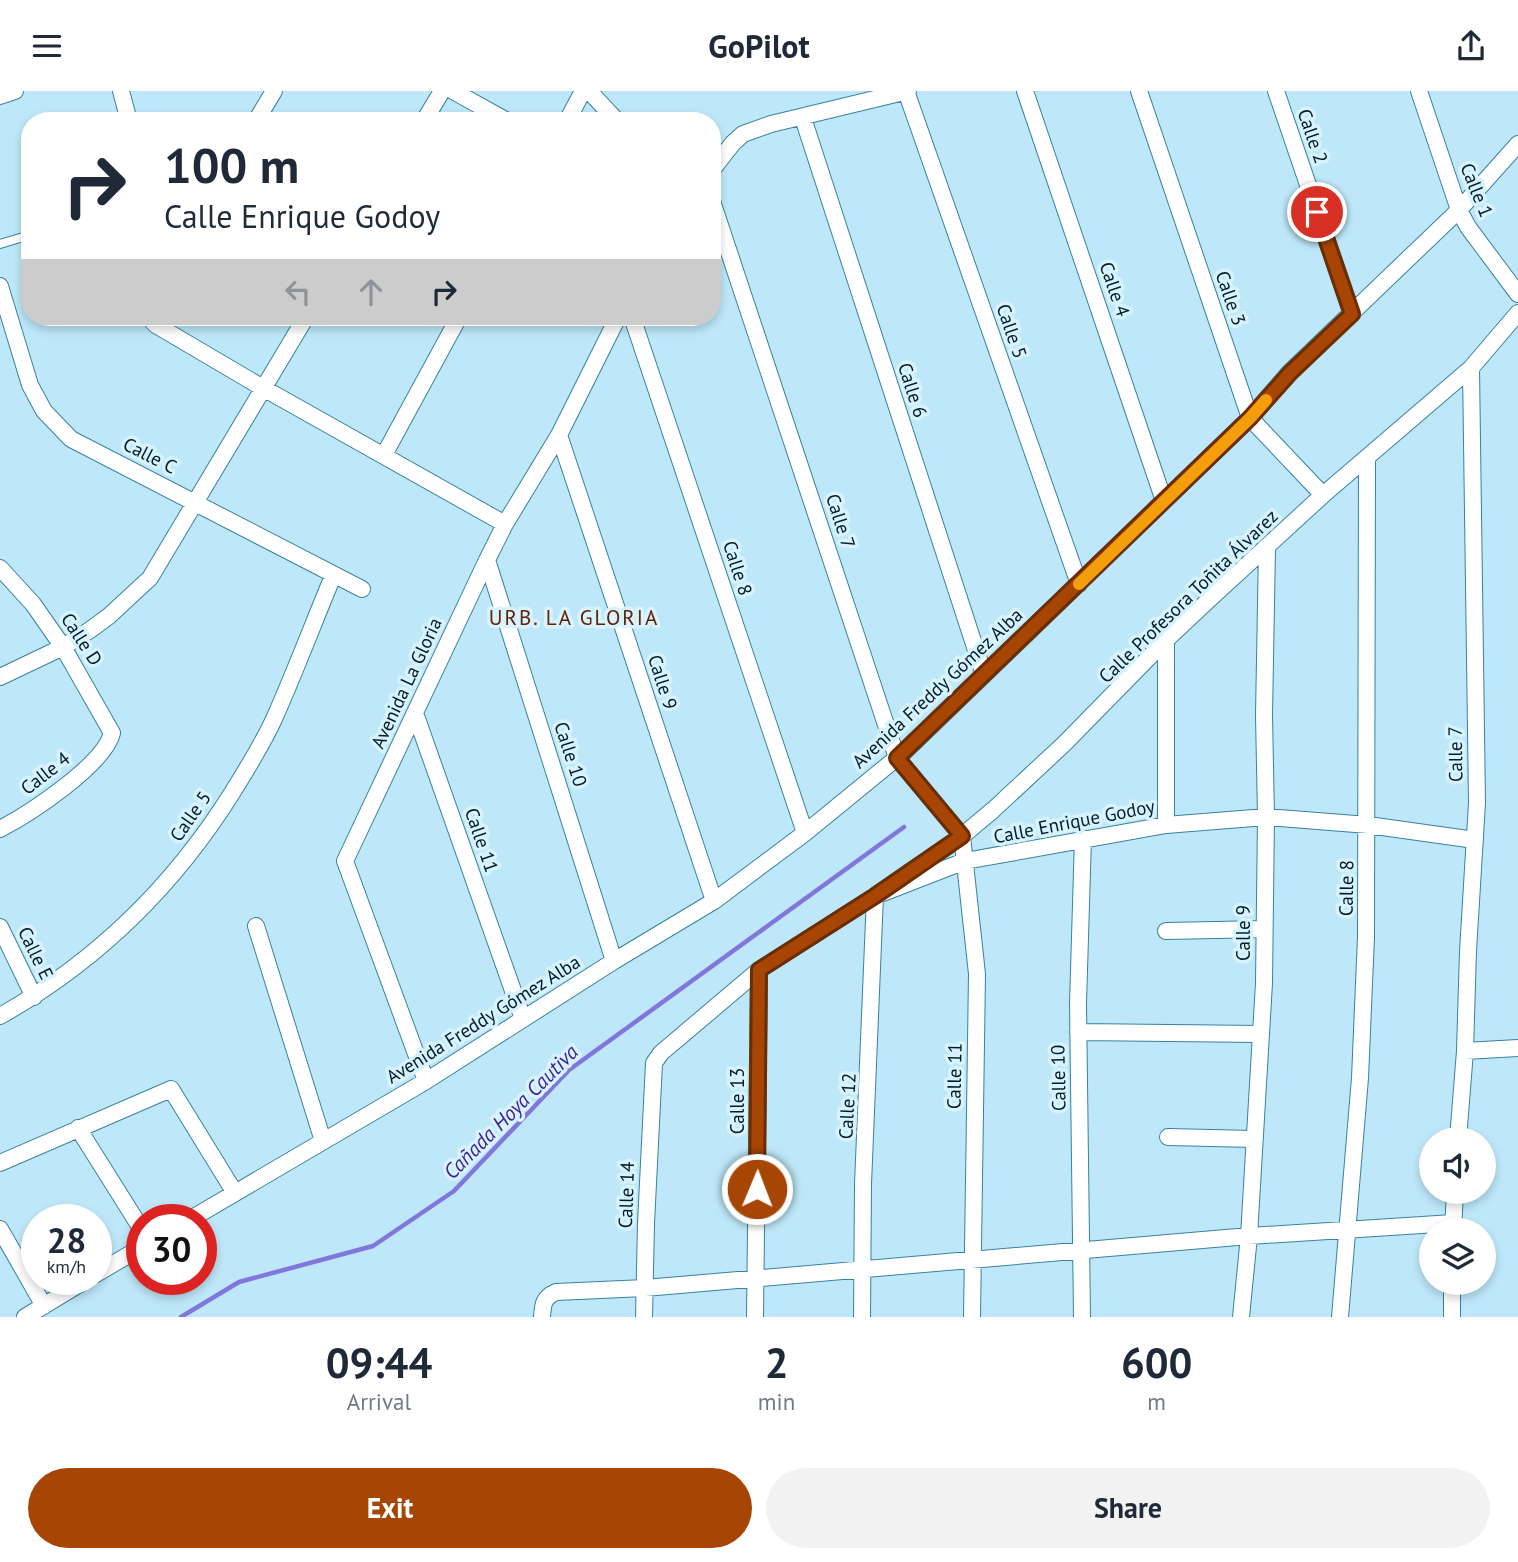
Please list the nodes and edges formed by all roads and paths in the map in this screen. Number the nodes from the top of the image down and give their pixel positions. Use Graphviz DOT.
graph roads {
  1 [pos="15,91"];
  2 [pos="121,91"];
  3 [pos="274,91"];
  4 [pos="442,91"];
  5 [pos="453,91"];
  6 [pos="583,91"];
  7 [pos="589,91"];
  8 [pos="907,91"];
  9 [pos="1025,91"];
  10 [pos="1139,91"];
  11 [pos="1276,91"];
  12 [pos="1419,91"];
  13 [pos="0,96"];
  14 [pos="127,112"];
  15 [pos="261,112"];
  16 [pos="429,112"];
  17 [pos="491,112"];
  18 [pos="571,112"];
  19 [pos="609,112"];
  20 [pos="803,118"];
  21 [pos="1518,144"];
  22 [pos="721,158"];
  23 [pos="1459,210"];
  24 [pos="721,228"];
  25 [pos="21,238"];
  26 [pos="0,244"];
  27 [pos="0,286"];
  28 [pos="1518,294"];
  29 [pos="1518,313"];
  30 [pos="1352,314"];
  31 [pos="158,326"];
  32 [pos="301,326"];
  33 [pos="454,326"];
  34 [pos="614,326"];
  35 [pos="635,326"];
  36 [pos="1471,367"];
  37 [pos="263,388"];
  38 [pos="1250,418"];
  39 [pos="559,435"];
  40 [pos="384,455"];
  41 [pos="1367,459"];
  42 [pos="1323,495"];
  43 [pos="1164,501"];
  44 [pos="197,503"];
  45 [pos="505,524"];
  46 [pos="1267,548"];
  47 [pos="487,560"];
  48 [pos="0,568"];
  49 [pos="332,576"];
  50 [pos="1079,584"];
  51 [pos="362,589"];
  52 [pos="1166,640"];
  53 [pos="63,647"];
  54 [pos="984,675"];
  55 [pos="0,677"];
  56 [pos="415,713"];
  57 [pos="110,742"];
  58 [pos="897,758"];
  59 [pos="1266,817"];
  60 [pos="1166,825"];
  61 [pos="1367,825"];
  62 [pos="0,829"];
  63 [pos="805,833"];
  64 [pos="962,836"];
  65 [pos="1083,838"];
  66 [pos="1475,840"];
  67 [pos="965,861"];
  68 [pos="875,896"];
  69 [pos="714,901"];
  70 [pos="256,926"];
  71 [pos="0,927"];
  72 [pos="1264,929"];
  73 [pos="1166,931"];
  74 [pos="614,961"];
  75 [pos="759,970"];
  76 [pos="34,997"];
  77 [pos="0,1016"];
  78 [pos="523,1020"];
  79 [pos="1078,1032"];
  80 [pos="1260,1034"];
  81 [pos="1518,1048"];
  82 [pos="1465,1051"];
  83 [pos="652,1075"];
  84 [pos="426,1081"];
  85 [pos="1459,1127"];
  86 [pos="78,1128"];
  87 [pos="1168,1137"];
  88 [pos="1254,1139"];
  89 [pos="323,1141"];
  90 [pos="0,1163"];
  91 [pos="235,1193"];
  92 [pos="126,1204"];
  93 [pos="216,1204"];
  94 [pos="1419,1227"];
  95 [pos="1349,1229"];
  96 [pos="0,1230"];
  97 [pos="1249,1236"];
  98 [pos="1083,1250"];
  99 [pos="972,1260"];
  100 [pos="864,1271"];
  101 [pos="756,1279"];
  102 [pos="645,1288"];
  103 [pos="62,1295"];
  104 [pos="1452,1295"];
  105 [pos="44,1306"];
  106 [pos="25,1317"];
  107 [pos="542,1317"];
  108 [pos="644,1317"];
  109 [pos="755,1317"];
  110 [pos="862,1317"];
  111 [pos="972,1317"];
  112 [pos="1082,1317"];
  113 [pos="1241,1317"];
  114 [pos="1340,1317"];
  115 [pos="1452,1317"];
  1 -- 13 [label="street"];
  2 -- 14 [label="street"];
  3 -- 15 [label="street"];
  4 -- 16 [label="street"];
  5 -- 17 [label="street"];
  6 -- 18 [label="street"];
  7 -- 19 [label="street"];
  8 -- 20 [label="street"];
  8 -- 50 [label="street, Calle 5"];
  9 -- 43 [label="street, Calle 4"];
  10 -- 38 [label="street, Calle 3"];
  11 -- 30 [label="street, Calle 2"];
  12 -- 23 [label="street, Calle 1"];
  20 -- 22 [label="street"];
  20 -- 54 [label="street, Calle 6"];
  21 -- 23 [label="street, Avenida Freddy Gómez Alba"];
  23 -- 28 [label="street, Calle 1"];
  23 -- 30 [label="street, Avenida Freddy Gómez Alba"];
  24 -- 58 [label="street, Calle 7"];
  25 -- 26 [label="lane"];
  27 -- 44 [label="street, Calle C"];
  29 -- 36 [label="street, Calle Profesora Toñita Álvarez"];
  30 -- 38 [label="street, Avenida Freddy Gómez Alba"];
  31 -- 37 [label="street"];
  32 -- 37 [label="street"];
  33 -- 40 [label="street"];
  34 -- 39 [label="street, Avenida La Gloria"];
  35 -- 63 [label="street, Calle 8"];
  36 -- 41 [label="street, Calle Profesora Toñita Álvarez"];
  36 -- 66 [label="street, Calle 7"];
  37 -- 40 [label="street"];
  37 -- 44 [label="street"];
  38 -- 42 [label="street, Calle 3"];
  38 -- 43 [label="street, Avenida Freddy Gómez Alba"];
  39 -- 45 [label="street, Avenida La Gloria"];
  39 -- 69 [label="street, Calle 9"];
  40 -- 45 [label="street"];
  41 -- 42 [label="street, Calle Profesora Toñita Álvarez"];
  41 -- 61 [label="street, Calle 8"];
  42 -- 46 [label="street, Calle Profesora Toñita Álvarez"];
  43 -- 50 [label="street, Avenida Freddy Gómez Alba"];
  44 -- 49 [label="street, Calle C"];
  44 -- 53 [label="street"];
  45 -- 47 [label="street, Avenida La Gloria"];
  46 -- 52 [label="street, Calle Profesora Toñita Álvarez"];
  46 -- 59 [label="street, Calle 9"];
  47 -- 56 [label="street, Avenida La Gloria"];
  47 -- 74 [label="street, Calle 10"];
  48 -- 53 [label="street, Calle D"];
  49 -- 51 [label="street, Calle C"];
  49 -- 76 [label="street, Calle 5"];
  50 -- 54 [label="street, Avenida Freddy Gómez Alba"];
  52 -- 60 [label="street"];
  52 -- 64 [label="street, Calle Profesora Toñita Álvarez"];
  53 -- 55 [label="street"];
  53 -- 57 [label="street, Calle D"];
  54 -- 58 [label="street, Avenida Freddy Gómez Alba"];
  56 -- 78 [label="street, Calle 11"];
  56 -- 84 [label="street, Avenida La Gloria"];
  57 -- 62 [label="street, Calle 4"];
  58 -- 63 [label="street, Avenida Freddy Gómez Alba"];
  58 -- 64 [label="street, Calle 7"];
  59 -- 60 [label="street, Calle Enrique Godoy"];
  59 -- 61 [label="street, Calle Enrique Godoy"];
  59 -- 72 [label="street, Calle 9"];
  60 -- 65 [label="street, Calle Enrique Godoy"];
  61 -- 66 [label="street, Calle Enrique Godoy"];
  61 -- 95 [label="street, Calle 8"];
  63 -- 69 [label="street, Avenida Freddy Gómez Alba"];
  64 -- 67 [label="street, Calle 11"];
  64 -- 68 [label="street, Calle Profesora Toñita Álvarez"];
  65 -- 67 [label="street, Calle Enrique Godoy"];
  65 -- 79 [label="street, Calle 10"];
  66 -- 82 [label="street, Calle 7"];
  67 -- 68 [label="street, Calle Enrique Godoy"];
  67 -- 99 [label="street, Calle 11"];
  68 -- 75 [label="street, Calle Enrique Godoy"];
  68 -- 100 [label="street, Calle 12"];
  69 -- 74 [label="street, Avenida Freddy Gómez Alba"];
  70 -- 89 [label="street"];
  71 -- 76 [label="street, Calle E"];
  72 -- 73 [label="street"];
  72 -- 80 [label="street, Calle 9"];
  74 -- 78 [label="street, Avenida Freddy Gómez Alba"];
  75 -- 83 [label="street, Calle Enrique Godoy"];
  75 -- 101 [label="street, Calle 13"];
  76 -- 77 [label="street, Calle 5"];
  78 -- 84 [label="street, Avenida Freddy Gómez Alba"];
  79 -- 80 [label="street"];
  79 -- 98 [label="street, Calle 10"];
  80 -- 88 [label="street, Calle 9"];
  81 -- 82 [label="street"];
  82 -- 85 [label="street, Calle 7"];
  83 -- 102 [label="street, Calle 14"];
  84 -- 89 [label="street, Avenida Freddy Gómez Alba"];
  86 -- 90 [label="street"];
  86 -- 91 [label="street"];
  86 -- 92 [label="street"];
  87 -- 88 [label="street"];
  88 -- 97 [label="street, Calle 9"];
  89 -- 91 [label="street, Avenida Freddy Gómez Alba"];
  91 -- 93 [label="street, Avenida Freddy Gómez Alba"];
  94 -- 95 [label="street"];
  95 -- 97 [label="street"];
  95 -- 114 [label="street, Calle 8"];
  96 -- 105 [label="street"];
  97 -- 98 [label="street"];
  97 -- 113 [label="street, Calle 9"];
  98 -- 99 [label="street"];
  98 -- 112 [label="street, Calle 10"];
  99 -- 100 [label="street"];
  99 -- 111 [label="street, Calle 11"];
  100 -- 101 [label="street"];
  100 -- 110 [label="street, Calle 12"];
  101 -- 102 [label="street"];
  101 -- 109 [label="street, Calle 13"];
  102 -- 107 [label="street"];
  102 -- 108 [label="street, Calle 14"];
  103 -- 105 [label="street"];
  104 -- 115 [label="street"];
  105 -- 106 [label="street"];
}
